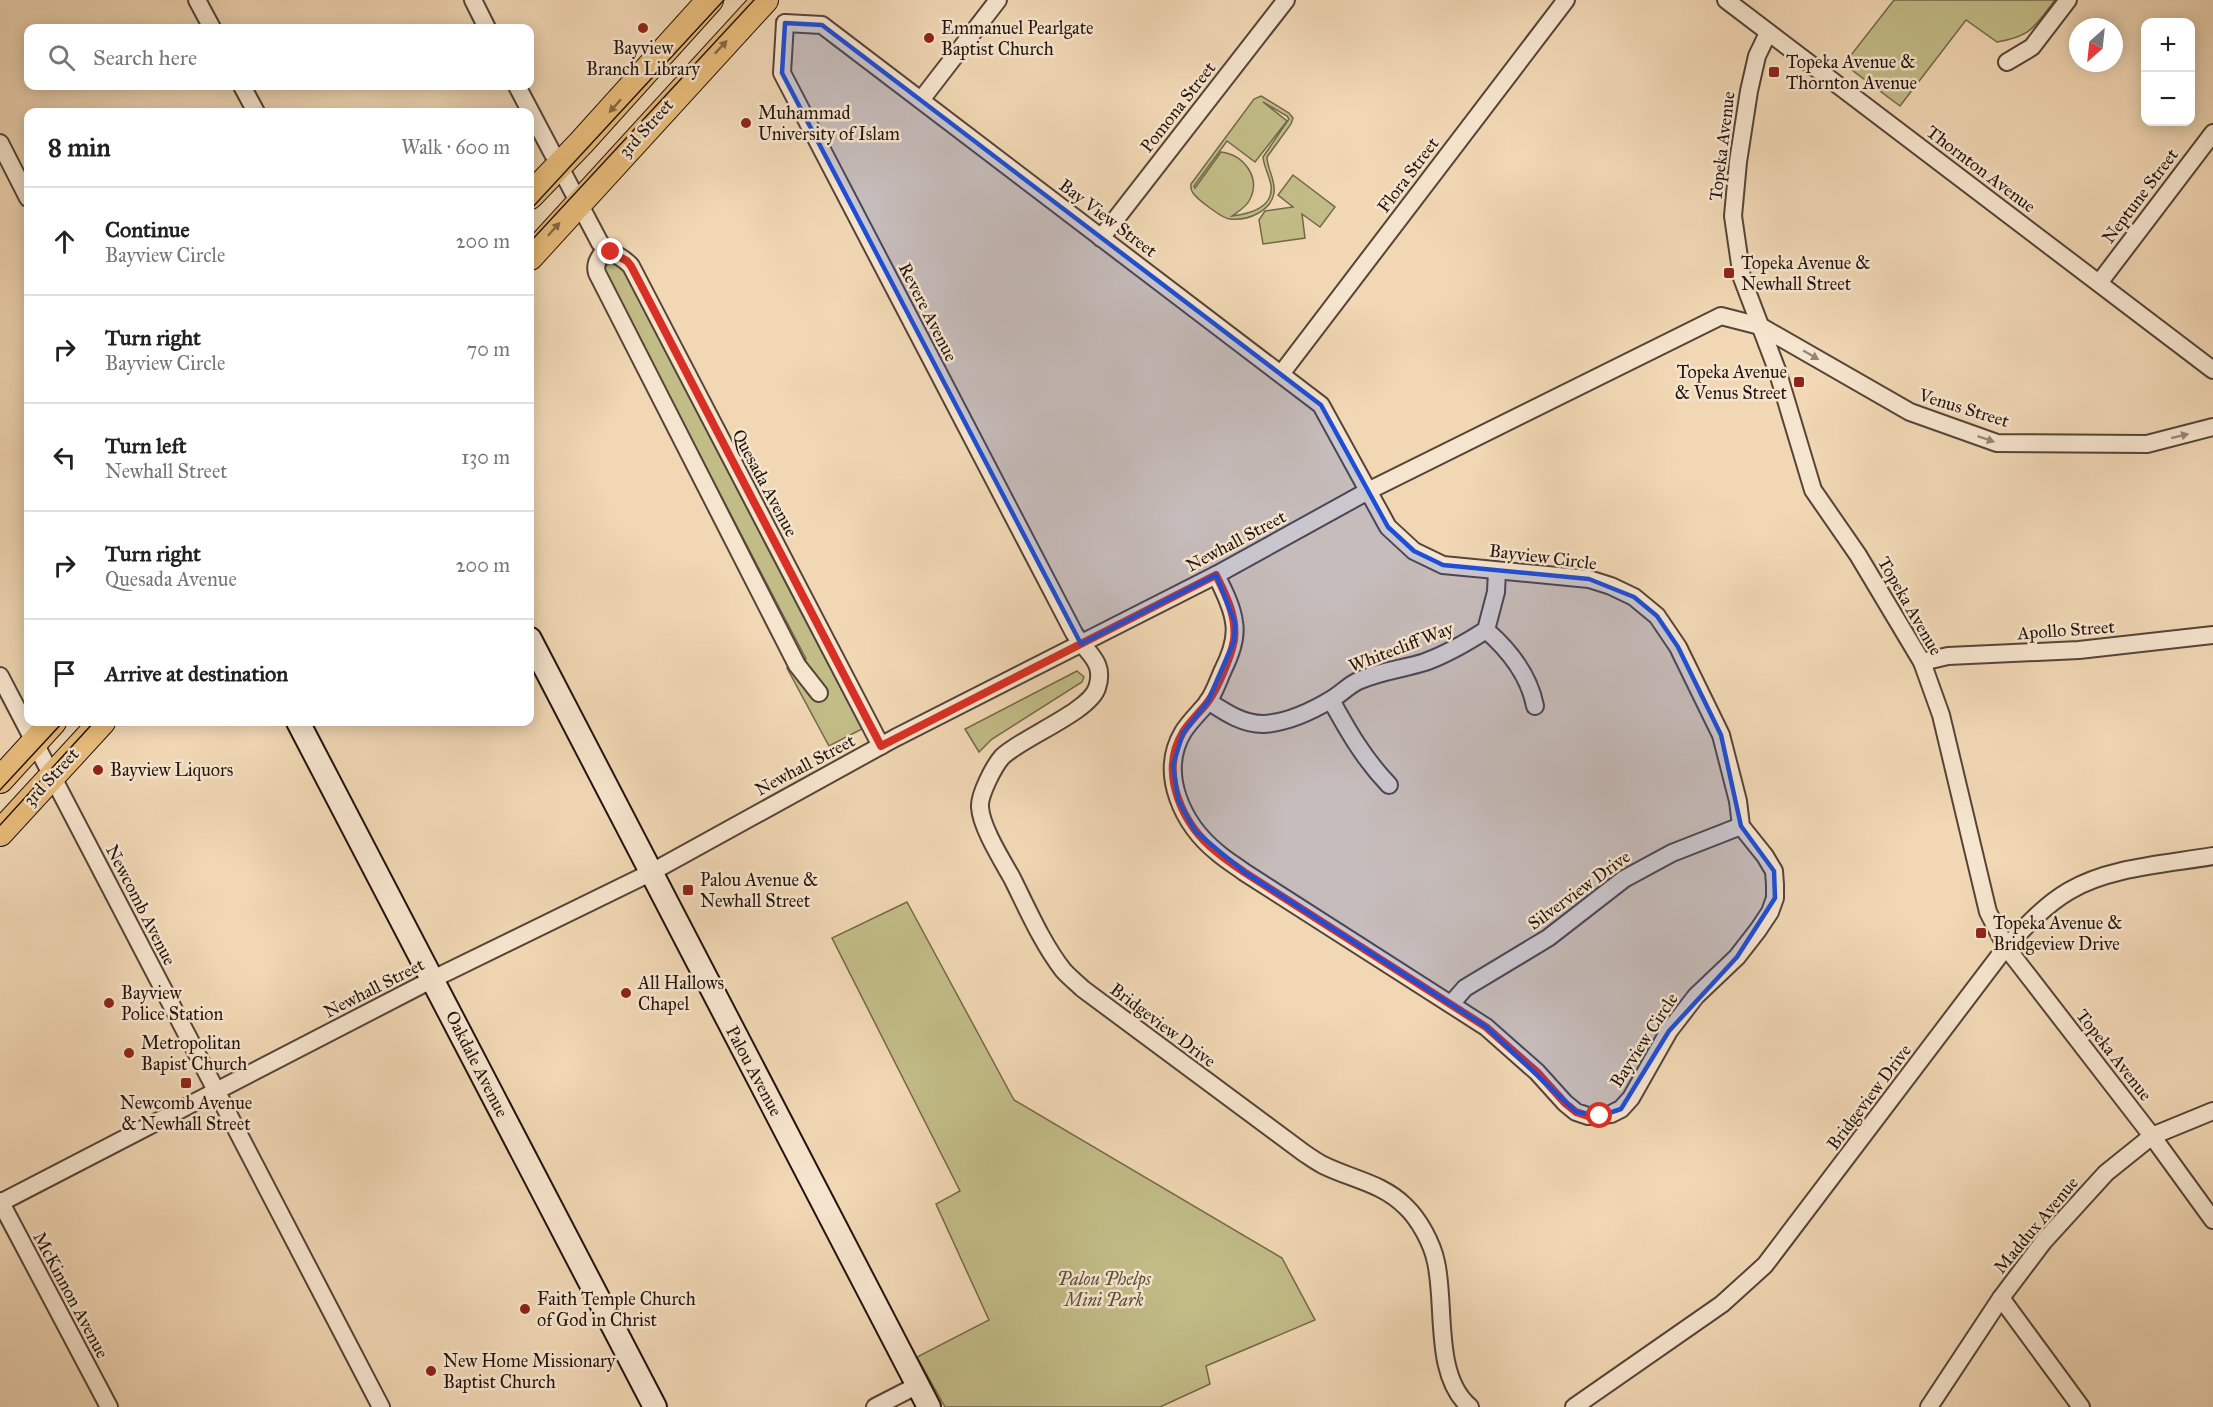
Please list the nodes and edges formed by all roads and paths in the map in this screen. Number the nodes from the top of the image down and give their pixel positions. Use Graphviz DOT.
graph roads {
  1 [pos="197,0"];
  2 [pos="472,0"];
  3 [pos="710,0"];
  4 [pos="998,0"];
  5 [pos="1286,0"];
  6 [pos="1566,0"];
  7 [pos="2067,0"];
  8 [pos="762,1"];
  9 [pos="1736,3"];
  10 [pos="785,23"];
  11 [pos="210,24"];
  12 [pos="485,24"];
  13 [pos="1768,33"];
  14 [pos="2007,62"];
  15 [pos="244,90"];
  16 [pos="519,90"];
  17 [pos="921,100"];
  18 [pos="254,108"];
  19 [pos="529,108"];
  20 [pos="534,118"];
  21 [pos="2213,133"];
  22 [pos="0,143"];
  23 [pos="559,165"];
  24 [pos="24,190"];
  25 [pos="534,192"];
  26 [pos="578,201"];
  27 [pos="1101,238"];
  28 [pos="605,249"];
  29 [pos="534,251"];
  30 [pos="2099,283"];
  31 [pos="1761,326"];
  32 [pos="2213,370"];
  33 [pos="1281,374"];
  34 [pos="2213,427"];
  35 [pos="1368,491"];
  36 [pos="1497,571"];
  37 [pos="1216,575"];
  38 [pos="1486,630"];
  39 [pos="2213,635"];
  40 [pos="1081,644"];
  41 [pos="534,647"];
  42 [pos="1922,662"];
  43 [pos="0,676"];
  44 [pos="819,693"];
  45 [pos="1330,700"];
  46 [pos="1208,701"];
  47 [pos="1535,706"];
  48 [pos="24,723"];
  49 [pos="26,726"];
  50 [pos="49,726"];
  51 [pos="98,726"];
  52 [pos="300,726"];
  53 [pos="34,742"];
  54 [pos="881,746"];
  55 [pos="51,776"];
  56 [pos="0,780"];
  57 [pos="1389,785"];
  58 [pos="1742,826"];
  59 [pos="0,833"];
  60 [pos="2213,856"];
  61 [pos="650,873"];
  62 [pos="2006,947"];
  63 [pos="433,980"];
  64 [pos="1451,1004"];
  65 [pos="216,1092"];
  66 [pos="2213,1111"];
  67 [pos="2152,1136"];
  68 [pos="0,1202"];
  69 [pos="2213,1220"];
  70 [pos="2001,1298"];
  71 [pos="918,1385"];
  72 [pos="109,1407"];
  73 [pos="381,1407"];
  74 [pos="655,1407"];
  75 [pos="876,1407"];
  76 [pos="929,1407"];
  77 [pos="1470,1407"];
  78 [pos="1574,1407"];
  79 [pos="1929,1407"];
  80 [pos="2081,1407"];
  1 -- 11 [label="street"];
  2 -- 12 [label="street"];
  3 -- 23 [label="main road, one-way"];
  4 -- 17 [label="street"];
  5 -- 27 [label="street, Pomona Street"];
  6 -- 33 [label="street, Flora Street"];
  7 -- 14 [label="street"];
  8 -- 10 [label="street"];
  26 -- 8 [label="main road, 3rd Street, one-way"];
  9 -- 13 [label="street, Thornton Avenue"];
  10 -- 17 [label="street, Bay View Street"];
  10 -- 40 [label="street, Revere Avenue"];
  13 -- 30 [label="street, Thornton Avenue"];
  13 -- 31 [label="street, Topeka Avenue"];
  15 -- 18 [label="street"];
  16 -- 19 [label="street, Quesada Avenue"];
  17 -- 27 [label="street, Bay View Street"];
  20 -- 23 [label="street, Quesada Avenue"];
  21 -- 30 [label="street, Neptune Street"];
  22 -- 24 [label="street"];
  23 -- 25 [label="main road"];
  23 -- 26 [label="street, Quesada Avenue"];
  26 -- 28 [label="street, Quesada Avenue"];
  29 -- 26 [label="main road, 3rd Street, one-way"];
  27 -- 33 [label="street, Bay View Street"];
  28 -- 44 [label="street"];
  28 -- 54 [label="street, Quesada Avenue"];
  30 -- 32 [label="street, Thornton Avenue"];
  31 -- 34 [label="street, Venus Street, one-way"];
  31 -- 35 [label="street, Newhall Street"];
  31 -- 42 [label="street, Topeka Avenue"];
  33 -- 35 [label="street, Bay View Street"];
  35 -- 36 [label="street, Bayview Circle"];
  35 -- 37 [label="street, Newhall Street"];
  36 -- 38 [label="street"];
  36 -- 58 [label="street, Bayview Circle"];
  37 -- 40 [label="street, Newhall Street"];
  37 -- 46 [label="street, Bayview Circle"];
  38 -- 45 [label="street, Whitecliff Way"];
  38 -- 47 [label="street"];
  39 -- 42 [label="street, Apollo Street"];
  40 -- 54 [label="street, Newhall Street"];
  40 -- 77 [label="street, Bridgeview Drive"];
  41 -- 61 [label="street, Palou Avenue"];
  42 -- 62 [label="street, Topeka Avenue"];
  43 -- 48 [label="street, Newcomb Avenue"];
  45 -- 46 [label="street, Whitecliff Way"];
  45 -- 57 [label="street"];
  46 -- 64 [label="street, Bayview Circle"];
  49 -- 53 [label="street, Newcomb Avenue"];
  50 -- 53 [label="main road, 3rd Street"];
  51 -- 55 [label="main road, 3rd Street"];
  52 -- 63 [label="street, Oakdale Avenue"];
  53 -- 55 [label="street, Newcomb Avenue"];
  53 -- 56 [label="main road, 3rd Street"];
  54 -- 61 [label="street, Newhall Street"];
  55 -- 59 [label="main road, 3rd Street"];
  55 -- 65 [label="street, Newcomb Avenue"];
  58 -- 64 [label="street, Silverview Drive"];
  58 -- 64 [label="street, Bayview Circle"];
  60 -- 62 [label="street, Bridgeview Drive"];
  61 -- 63 [label="street, Newhall Street"];
  61 -- 71 [label="street, Palou Avenue"];
  62 -- 67 [label="street, Topeka Avenue"];
  62 -- 78 [label="street, Bridgeview Drive"];
  63 -- 65 [label="street, Newhall Street"];
  63 -- 74 [label="street, Oakdale Avenue"];
  65 -- 68 [label="street, Newhall Street"];
  65 -- 73 [label="street, Newcomb Avenue"];
  66 -- 67 [label="street, Maddux Avenue"];
  67 -- 69 [label="street, Topeka Avenue"];
  67 -- 70 [label="street, Maddux Avenue"];
  68 -- 72 [label="street, McKinnon Avenue"];
  70 -- 79 [label="street, Maddux Avenue"];
  70 -- 80 [label="street"];
  71 -- 75 [label="street"];
  71 -- 76 [label="street, Palou Avenue"];
}
